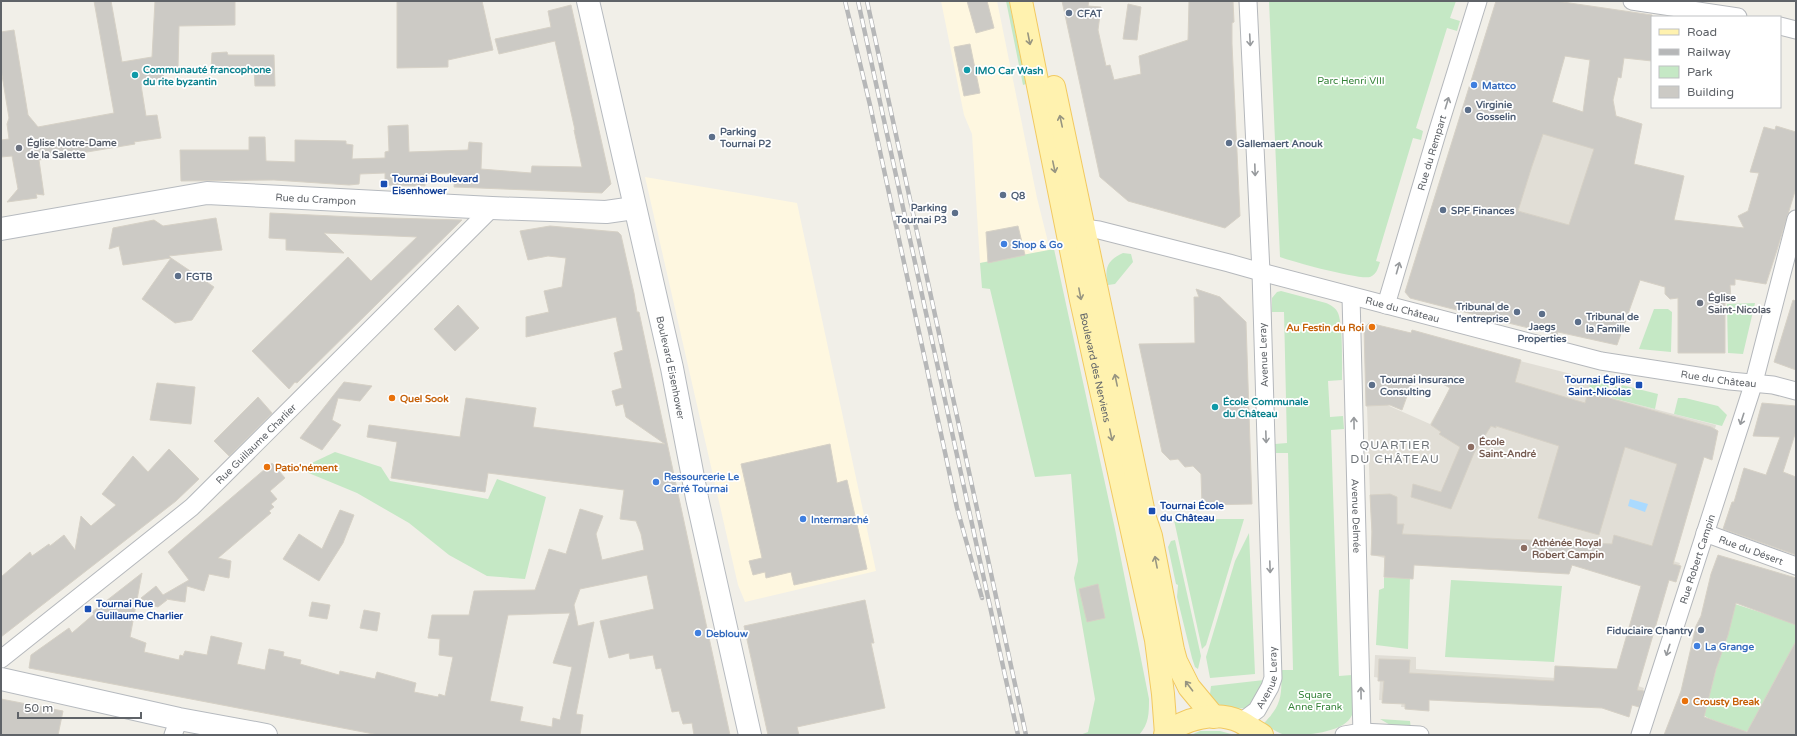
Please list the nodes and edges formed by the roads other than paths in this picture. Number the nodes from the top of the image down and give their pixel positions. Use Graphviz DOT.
graph roads {
  1 [pos="588,1"];
  2 [pos="1021,1"];
  3 [pos="1035,1"];
  4 [pos="1248,1"];
  5 [pos="1478,1"];
  6 [pos="1632,1"];
  7 [pos="1731,16"];
  8 [pos="1781,26"];
  9 [pos="1796,30"];
  10 [pos="492,208"];
  11 [pos="634,208"];
  12 [pos="1796,220"];
  13 [pos="1,229"];
  14 [pos="1075,229"];
  15 [pos="1793,241"];
  16 [pos="1261,272"];
  17 [pos="1351,296"];
  18 [pos="1386,305"];
  19 [pos="1754,382"];
  20 [pos="1796,391"];
  21 [pos="1705,533"];
  22 [pos="1796,566"];
  23 [pos="1,659"];
  24 [pos="1,679"];
  25 [pos="1214,717"];
  26 [pos="1241,722"];
  27 [pos="176,727"];
  28 [pos="1166,734"];
  29 [pos="1360,734"];
  30 [pos="266,735"];
  31 [pos="750,735"];
  32 [pos="1262,735"];
  33 [pos="1344,735"];
  34 [pos="1420,735"];
  35 [pos="1640,735"];
  1 -- 11 [label="street, Boulevard Eisenhower"];
  2 -- 14 [label="main road, Boulevard des Nerviens, one-way"];
  14 -- 3 [label="main road, Boulevard des Nerviens, one-way"];
  4 -- 16 [label="street, Avenue Leray, one-way"];
  18 -- 5 [label="street, Rue du Rempart, one-way"];
  6 -- 7 [label="street"];
  8 -- 9 [label="street"];
  10 -- 11 [label="street, Rue du Crampon"];
  10 -- 13 [label="street, Rue du Crampon"];
  10 -- 23 [label="street, Rue Guillaume Charlier"];
  11 -- 31 [label="street, Boulevard Eisenhower"];
  12 -- 15 [label="street, Rue Robert Campin"];
  14 -- 16 [label="street, Rue du Château"];
  25 -- 14 [label="main road, Boulevard des Nerviens, one-way"];
  14 -- 28 [label="main road, Boulevard des Nerviens, one-way"];
  15 -- 19 [label="street, Rue Robert Campin"];
  16 -- 17 [label="street, Rue du Château"];
  16 -- 26 [label="street, Avenue Leray, one-way"];
  17 -- 18 [label="street, Rue du Château"];
  29 -- 17 [label="street, Avenue Delmée, one-way"];
  18 -- 19 [label="street, Rue du Château"];
  19 -- 20 [label="street, Rue du Château"];
  19 -- 21 [label="street, Rue Robert Campin, one-way"];
  21 -- 22 [label="street, Rue du Désert"];
  21 -- 35 [label="street, Rue Robert Campin, one-way"];
  24 -- 27 [label="street"];
  25 -- 26 [label="main road"];
  25 -- 28 [label="main road"];
  26 -- 32 [label="main road"];
  27 -- 30 [label="street"];
  29 -- 33 [label="street"];
  29 -- 34 [label="street"];
}
